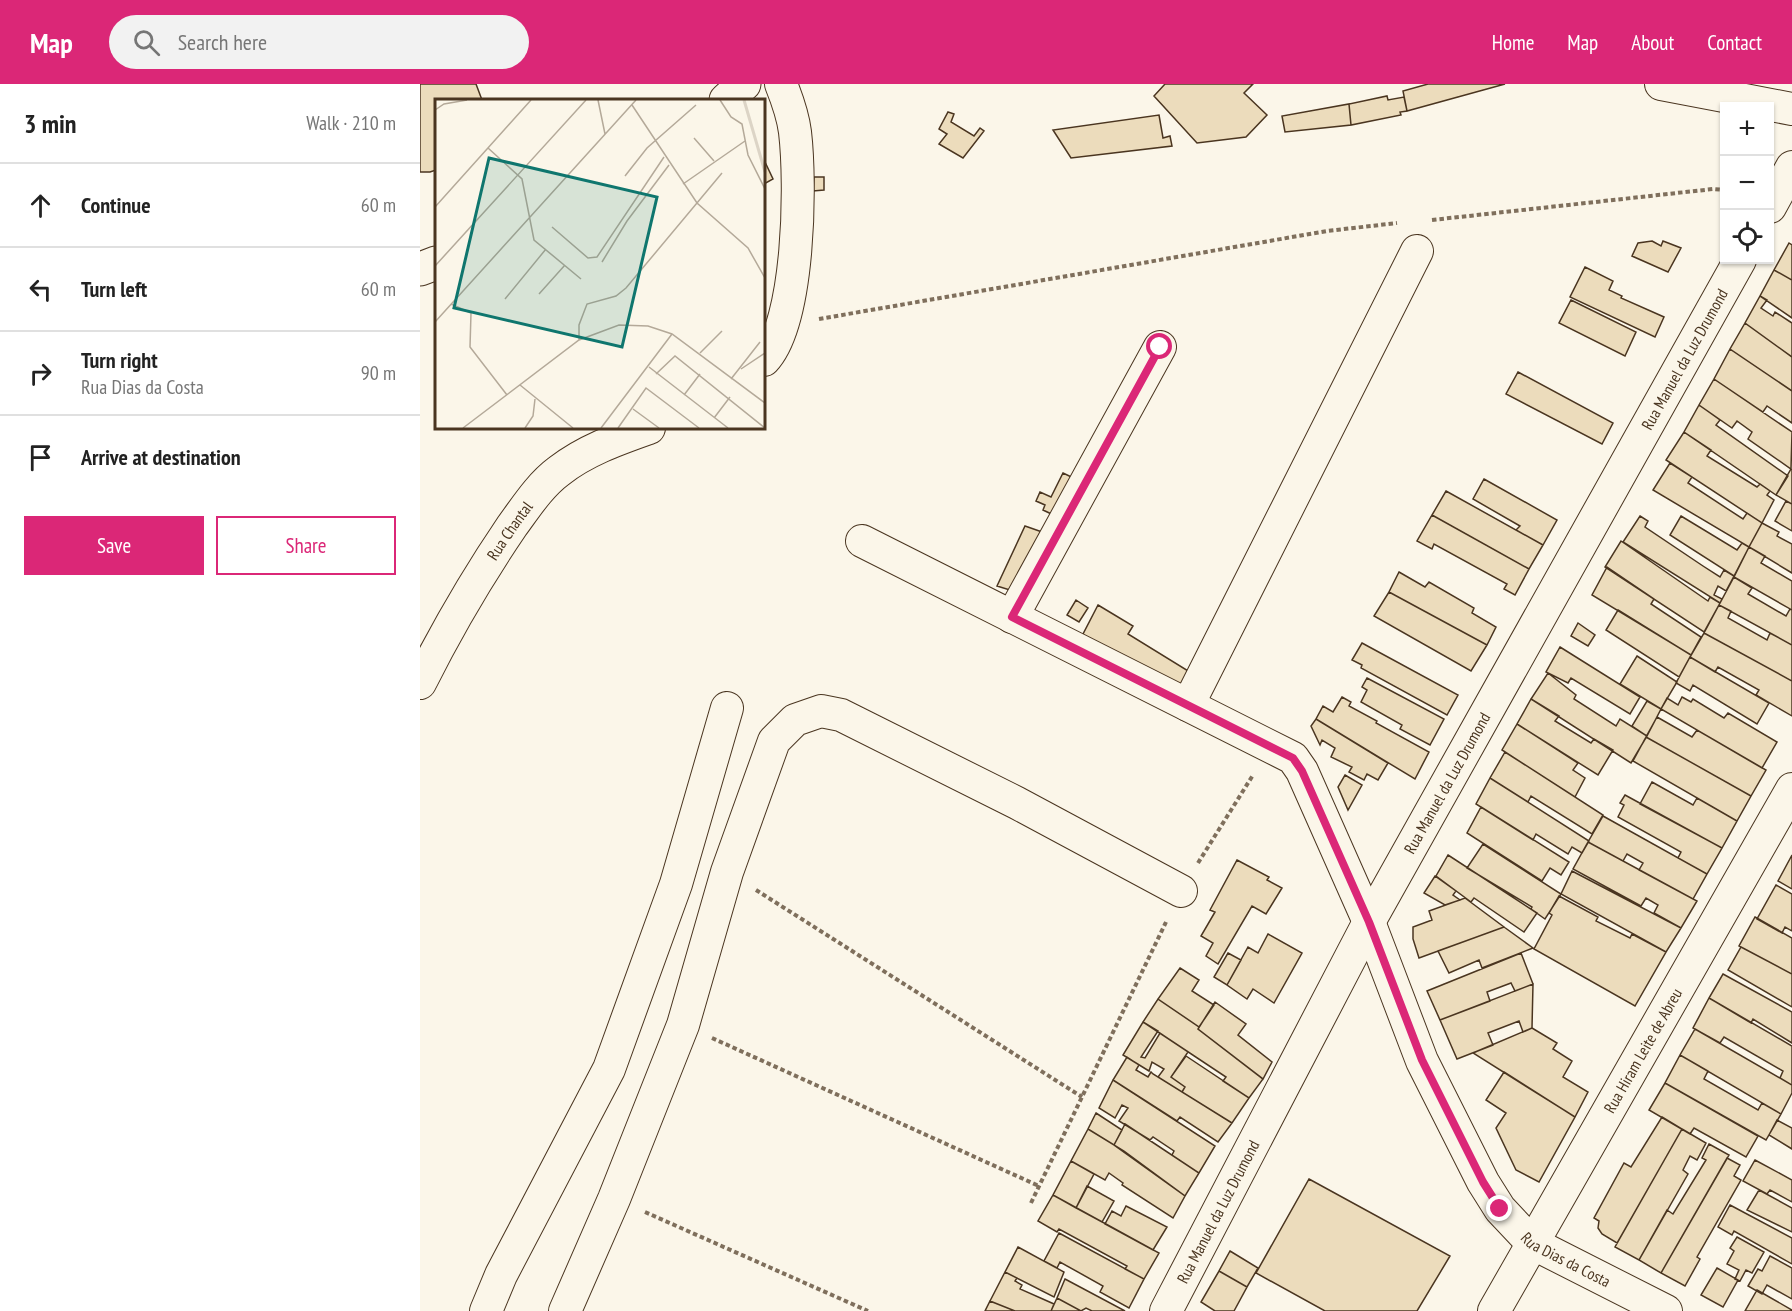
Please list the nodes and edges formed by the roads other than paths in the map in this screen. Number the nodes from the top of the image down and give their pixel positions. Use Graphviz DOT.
graph roads {
  1 [pos="744,84"];
  2 [pos="781,84"];
  3 [pos="1661,84"];
  4 [pos="727,99"];
  5 [pos="1792,110"];
  6 [pos="1792,167"];
  7 [pos="1779,200"];
  8 [pos="1415,231"];
  9 [pos="435,263"];
  10 [pos="1738,264"];
  11 [pos="420,269"];
  12 [pos="1160,347"];
  13 [pos="765,358"];
  14 [pos="646,429"];
  15 [pos="861,542"];
  16 [pos="1012,617"];
  17 [pos="420,683"];
  18 [pos="1188,705"];
  19 [pos="727,708"];
  20 [pos="1792,789"];
  21 [pos="1181,891"];
  22 [pos="1369,922"];
  23 [pos="1532,1243"];
  24 [pos="486,1311"];
  25 [pos="565,1311"];
  26 [pos="1166,1311"];
  27 [pos="1494,1311"];
  28 [pos="1666,1311"];
  1 -- 4 [label="main road"];
  2 -- 13 [label="street"];
  3 -- 5 [label="street"];
  6 -- 7 [label="street"];
  8 -- 18 [label="street"];
  9 -- 11 [label="main road"];
  10 -- 22 [label="street, Rua Manuel da Luz Drumond"];
  12 -- 16 [label="street"];
  14 -- 17 [label="street, Rua Chantal"];
  15 -- 16 [label="street"];
  16 -- 18 [label="street"];
  18 -- 22 [label="street, Rua Dias da Costa"];
  19 -- 24 [label="street"];
  20 -- 23 [label="street, Rua Hiram Leite de Abreu"];
  21 -- 25 [label="street"];
  22 -- 23 [label="street, Rua Dias da Costa"];
  22 -- 26 [label="street, Rua Manuel da Luz Drumond"];
  23 -- 27 [label="street, Rua Hiram Leite de Abreu"];
  23 -- 28 [label="street, Rua Dias da Costa"];
}
